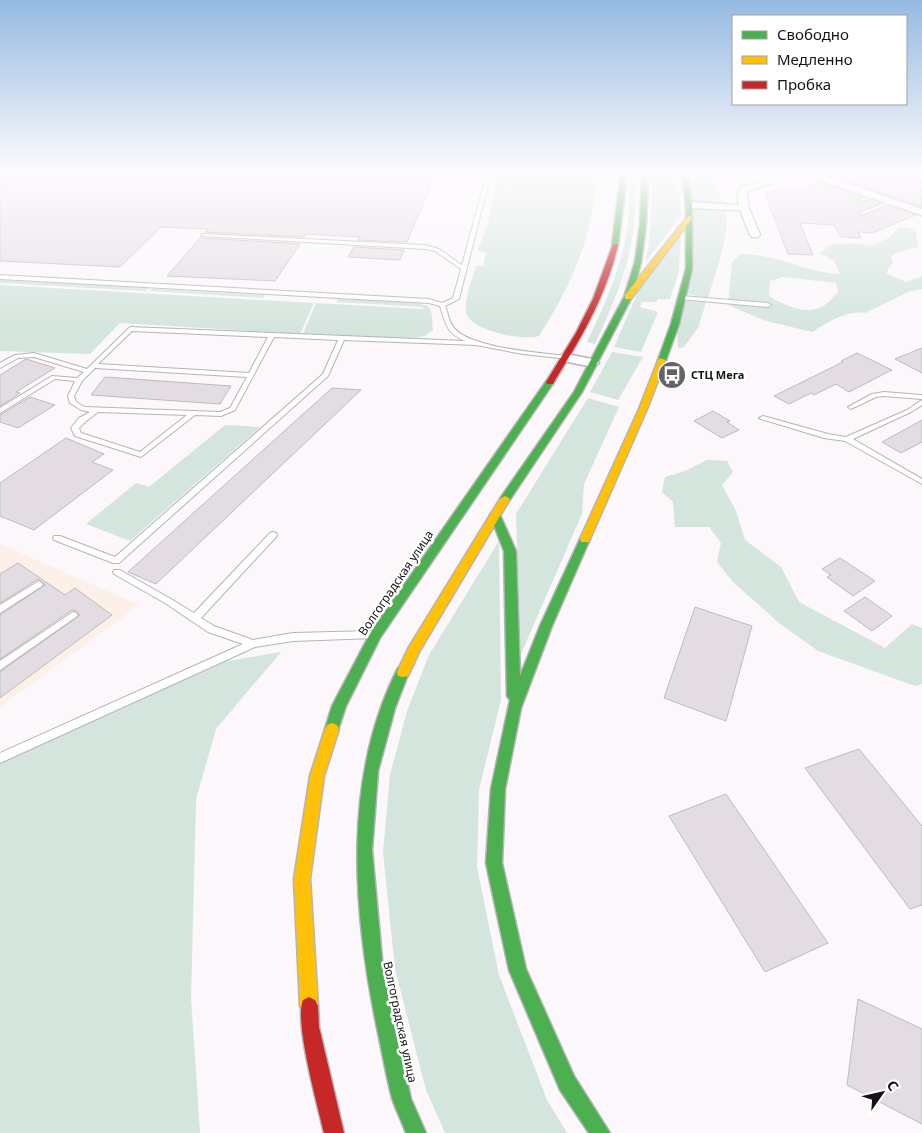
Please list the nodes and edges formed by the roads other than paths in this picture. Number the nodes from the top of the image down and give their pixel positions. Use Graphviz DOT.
graph roads {
  1 [pos="475,226"];
  2 [pos="618,226"];
  3 [pos="643,226"];
  4 [pos="679,226"];
  5 [pos="690,226"];
  6 [pos="752,226"];
  7 [pos="203,235"];
  8 [pos="755,235"];
  9 [pos="464,268"];
  10 [pos="0,277"];
  11 [pos="628,297"];
  12 [pos="682,298"];
  13 [pos="442,305"];
  14 [pos="768,305"];
  15 [pos="272,336"];
  16 [pos="341,339"];
  17 [pos="476,343"];
  18 [pos="567,358"];
  19 [pos="593,363"];
  20 [pos="0,366"];
  21 [pos="91,369"];
  22 [pos="252,374"];
  23 [pos="79,380"];
  24 [pos="922,397"];
  25 [pos="922,402"];
  26 [pos="851,407"];
  27 [pos="97,410"];
  28 [pos="0,411"];
  29 [pos="194,413"];
  30 [pos="764,418"];
  31 [pos="847,439"];
  32 [pos="922,482"];
  33 [pos="495,515"];
  34 [pos="274,535"];
  35 [pos="57,538"];
  36 [pos="117,572"];
  37 [pos="39,584"];
  38 [pos="0,610"];
  39 [pos="73,615"];
  40 [pos="195,618"];
  41 [pos="375,635"];
  42 [pos="253,644"];
  43 [pos="0,666"];
  44 [pos="514,708"];
  45 [pos="0,758"];
  46 [pos="334,1133"];
  47 [pos="416,1133"];
  48 [pos="600,1133"];
  1 -- 9 [label="lane"];
  2 -- 18 [label="main road, Волгоградская улица"];
  3 -- 11 [label="main road, Волгоградская улица"];
  4 -- 11 [label="main road"];
  5 -- 12 [label="main road"];
  6 -- 8 [label="street"];
  7 -- 9 [label="lane"];
  9 -- 13 [label="lane"];
  10 -- 13 [label="lane"];
  11 -- 19 [label="main road, Волгоградская улица"];
  12 -- 14 [label="lane"];
  12 -- 44 [label="main road"];
  13 -- 17 [label="lane"];
  15 -- 16 [label="lane"];
  15 -- 21 [label="lane"];
  15 -- 22 [label="lane"];
  16 -- 17 [label="lane"];
  16 -- 35 [label="lane"];
  17 -- 18 [label="lane"];
  18 -- 19 [label="street"];
  18 -- 41 [label="main road, Волгоградская улица"];
  19 -- 33 [label="main road, Волгоградская улица"];
  20 -- 21 [label="lane"];
  21 -- 22 [label="lane"];
  21 -- 23 [label="lane"];
  22 -- 29 [label="lane"];
  23 -- 27 [label="lane"];
  23 -- 28 [label="lane"];
  24 -- 26 [label="lane"];
  25 -- 31 [label="lane"];
  27 -- 29 [label="lane"];
  27 -- 29 [label="lane"];
  30 -- 31 [label="lane"];
  31 -- 32 [label="lane"];
  33 -- 44 [label="main road"];
  33 -- 47 [label="main road, Волгоградская улица"];
  34 -- 40 [label="lane"];
  36 -- 40 [label="lane"];
  37 -- 38 [label="lane"];
  39 -- 43 [label="lane"];
  40 -- 42 [label="lane"];
  41 -- 42 [label="lane"];
  41 -- 46 [label="main road, Волгоградская улица"];
  42 -- 45 [label="lane"];
  44 -- 48 [label="main road"];
}
